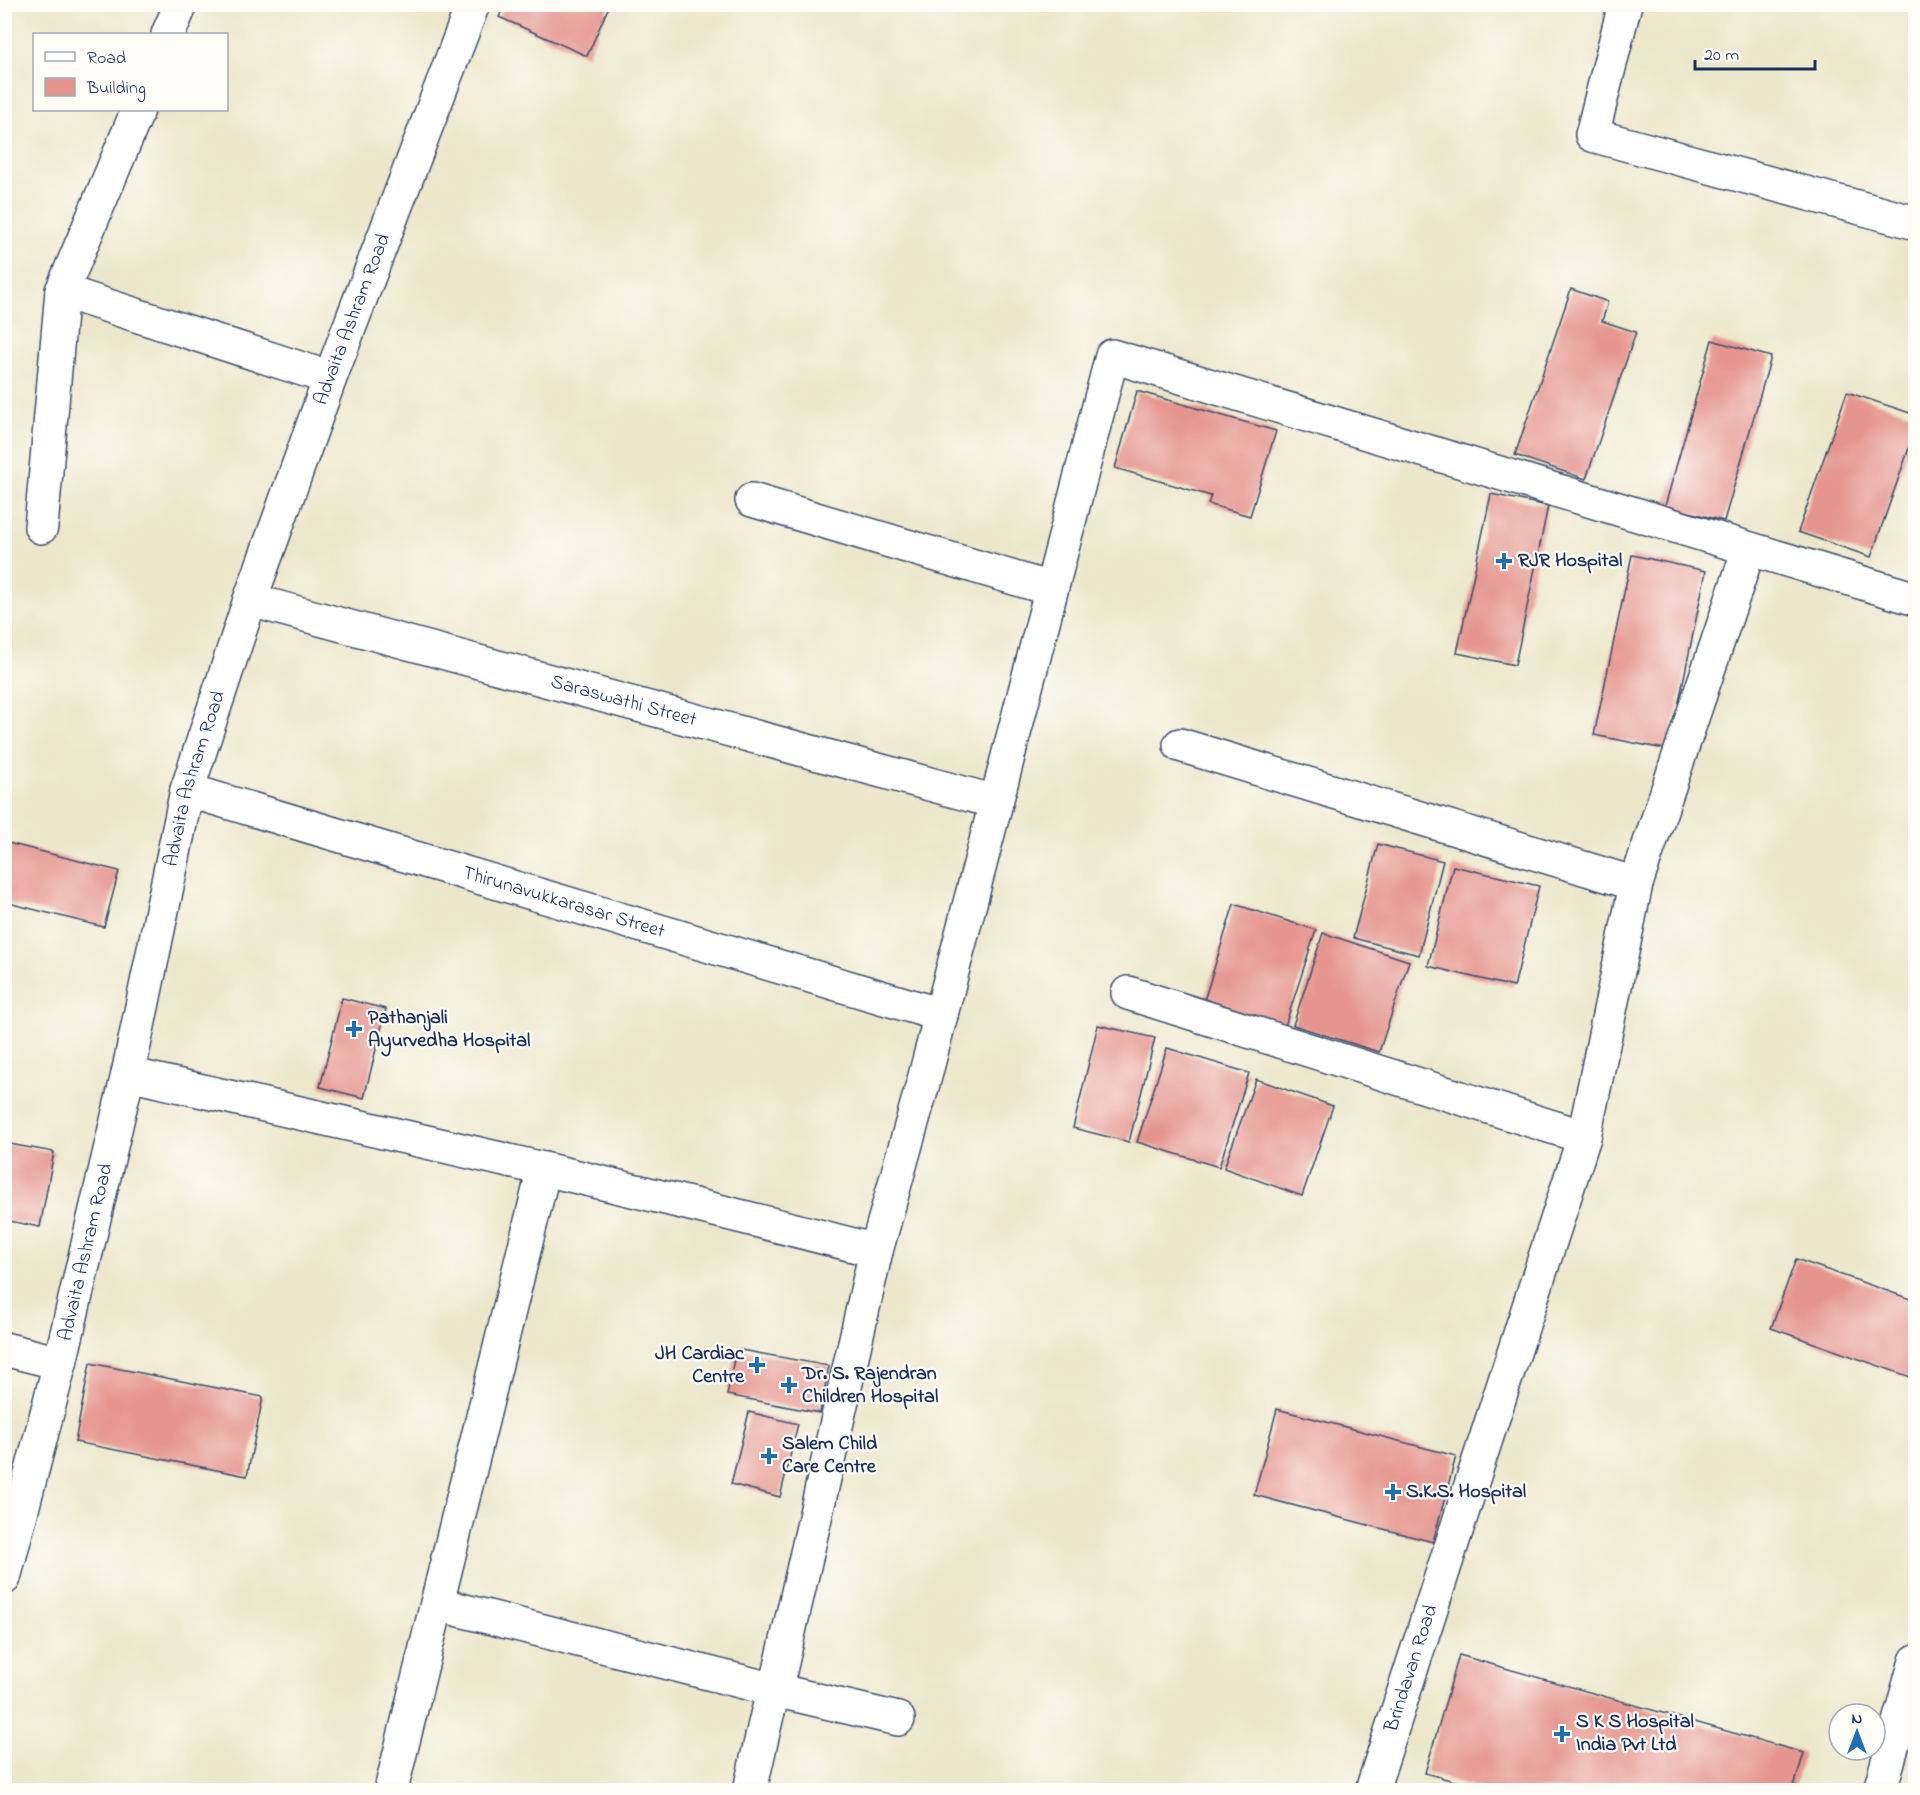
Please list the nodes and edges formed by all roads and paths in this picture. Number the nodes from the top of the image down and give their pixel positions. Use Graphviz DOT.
graph roads {
  1 [pos="473,4"];
  2 [pos="1625,4"];
  3 [pos="138,111"];
  4 [pos="1916,223"];
  5 [pos="62,291"];
  6 [pos="330,378"];
  7 [pos="752,500"];
  8 [pos="40,527"];
  9 [pos="1749,549"];
  10 [pos="1051,589"];
  11 [pos="1916,599"];
  12 [pos="250,600"];
  13 [pos="1180,745"];
  14 [pos="187,790"];
  15 [pos="996,802"];
  16 [pos="1636,884"];
  17 [pos="1128,993"];
  18 [pos="941,1015"];
  19 [pos="128,1074"];
  20 [pos="1584,1137"];
  21 [pos="544,1169"];
  22 [pos="876,1251"];
  23 [pos="4,1349"];
  24 [pos="60,1363"];
  25 [pos="4,1578"];
  26 [pos="437,1604"];
  27 [pos="1916,1661"];
  28 [pos="775,1690"];
  29 [pos="898,1719"];
  30 [pos="391,1791"];
  31 [pos="750,1791"];
  32 [pos="1372,1791"];
  33 [pos="1880,1791"];
  1 -- 6 [label="street, Advaita Ashram Road"];
  2 -- 4 [label="street"];
  3 -- 5 [label="street"];
  5 -- 6 [label="street"];
  5 -- 8 [label="street"];
  6 -- 12 [label="street, Advaita Ashram Road"];
  7 -- 10 [label="street"];
  9 -- 10 [label="street"];
  9 -- 11 [label="street"];
  9 -- 16 [label="street, Brindavan Road"];
  10 -- 15 [label="street"];
  12 -- 14 [label="street, Advaita Ashram Road"];
  12 -- 15 [label="street, Saraswathi Street"];
  13 -- 16 [label="street"];
  14 -- 18 [label="street, Thirunavukkarasar Street"];
  14 -- 19 [label="street, Advaita Ashram Road"];
  15 -- 18 [label="street"];
  16 -- 20 [label="street, Brindavan Road"];
  17 -- 20 [label="street"];
  18 -- 22 [label="street"];
  19 -- 21 [label="street"];
  19 -- 24 [label="street, Advaita Ashram Road"];
  20 -- 32 [label="street, Brindavan Road"];
  21 -- 22 [label="street"];
  21 -- 26 [label="street"];
  22 -- 28 [label="street"];
  23 -- 24 [label="street"];
  24 -- 25 [label="street, Advaita Ashram Road"];
  26 -- 28 [label="street"];
  26 -- 30 [label="street"];
  27 -- 33 [label="street"];
  28 -- 29 [label="street"];
  28 -- 31 [label="street"];
}
